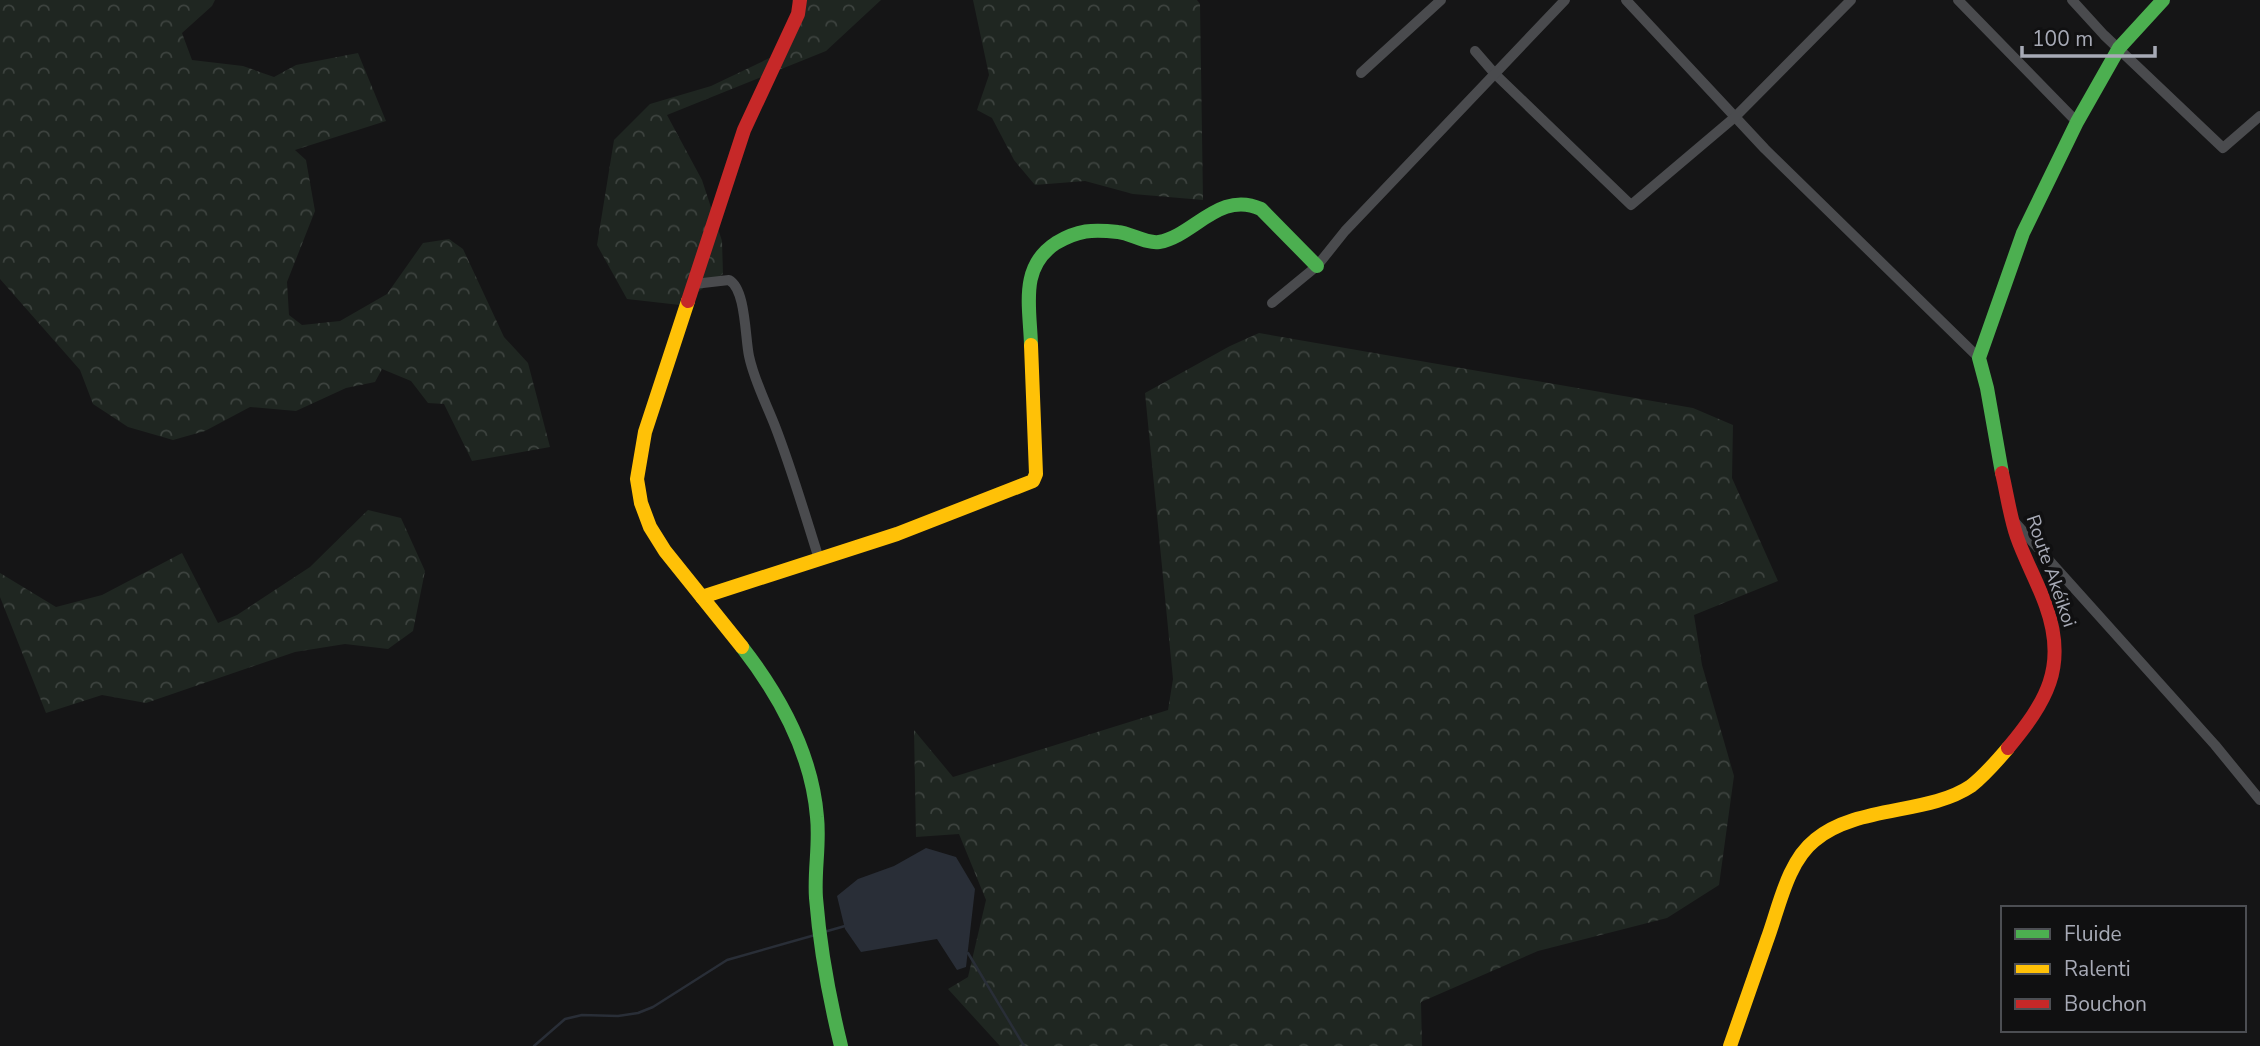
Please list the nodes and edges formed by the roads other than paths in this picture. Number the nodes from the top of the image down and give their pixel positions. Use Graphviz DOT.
graph roads {
  1 [pos="800,0"];
  2 [pos="1441,0"];
  3 [pos="1565,0"];
  4 [pos="1626,0"];
  5 [pos="1851,0"];
  6 [pos="1958,0"];
  7 [pos="2072,0"];
  8 [pos="2162,0"];
  9 [pos="2119,48"];
  10 [pos="1475,51"];
  11 [pos="1361,73"];
  12 [pos="1495,74"];
  13 [pos="2260,116"];
  14 [pos="1735,117"];
  15 [pos="2077,122"];
  16 [pos="1317,266"];
  17 [pos="694,284"];
  18 [pos="1272,303"];
  19 [pos="1979,358"];
  20 [pos="2013,519"];
  21 [pos="819,559"];
  22 [pos="702,597"];
  23 [pos="2260,800"];
  24 [pos="841,1046"];
  25 [pos="1730,1046"];
  1 -- 17 [label="street"];
  2 -- 11 [label="street"];
  3 -- 12 [label="street"];
  4 -- 14 [label="street"];
  5 -- 14 [label="street"];
  6 -- 15 [label="street"];
  7 -- 9 [label="street"];
  8 -- 9 [label="street"];
  9 -- 13 [label="street"];
  9 -- 15 [label="street"];
  10 -- 12 [label="street"];
  12 -- 14 [label="street"];
  12 -- 16 [label="street"];
  14 -- 19 [label="street"];
  15 -- 19 [label="street"];
  16 -- 18 [label="street"];
  16 -- 21 [label="street"];
  17 -- 21 [label="street"];
  17 -- 22 [label="street"];
  19 -- 20 [label="street, Route Akéikoi"];
  20 -- 23 [label="street"];
  20 -- 25 [label="street, Route Akéikoi"];
  21 -- 22 [label="street"];
  22 -- 24 [label="street"];
}
